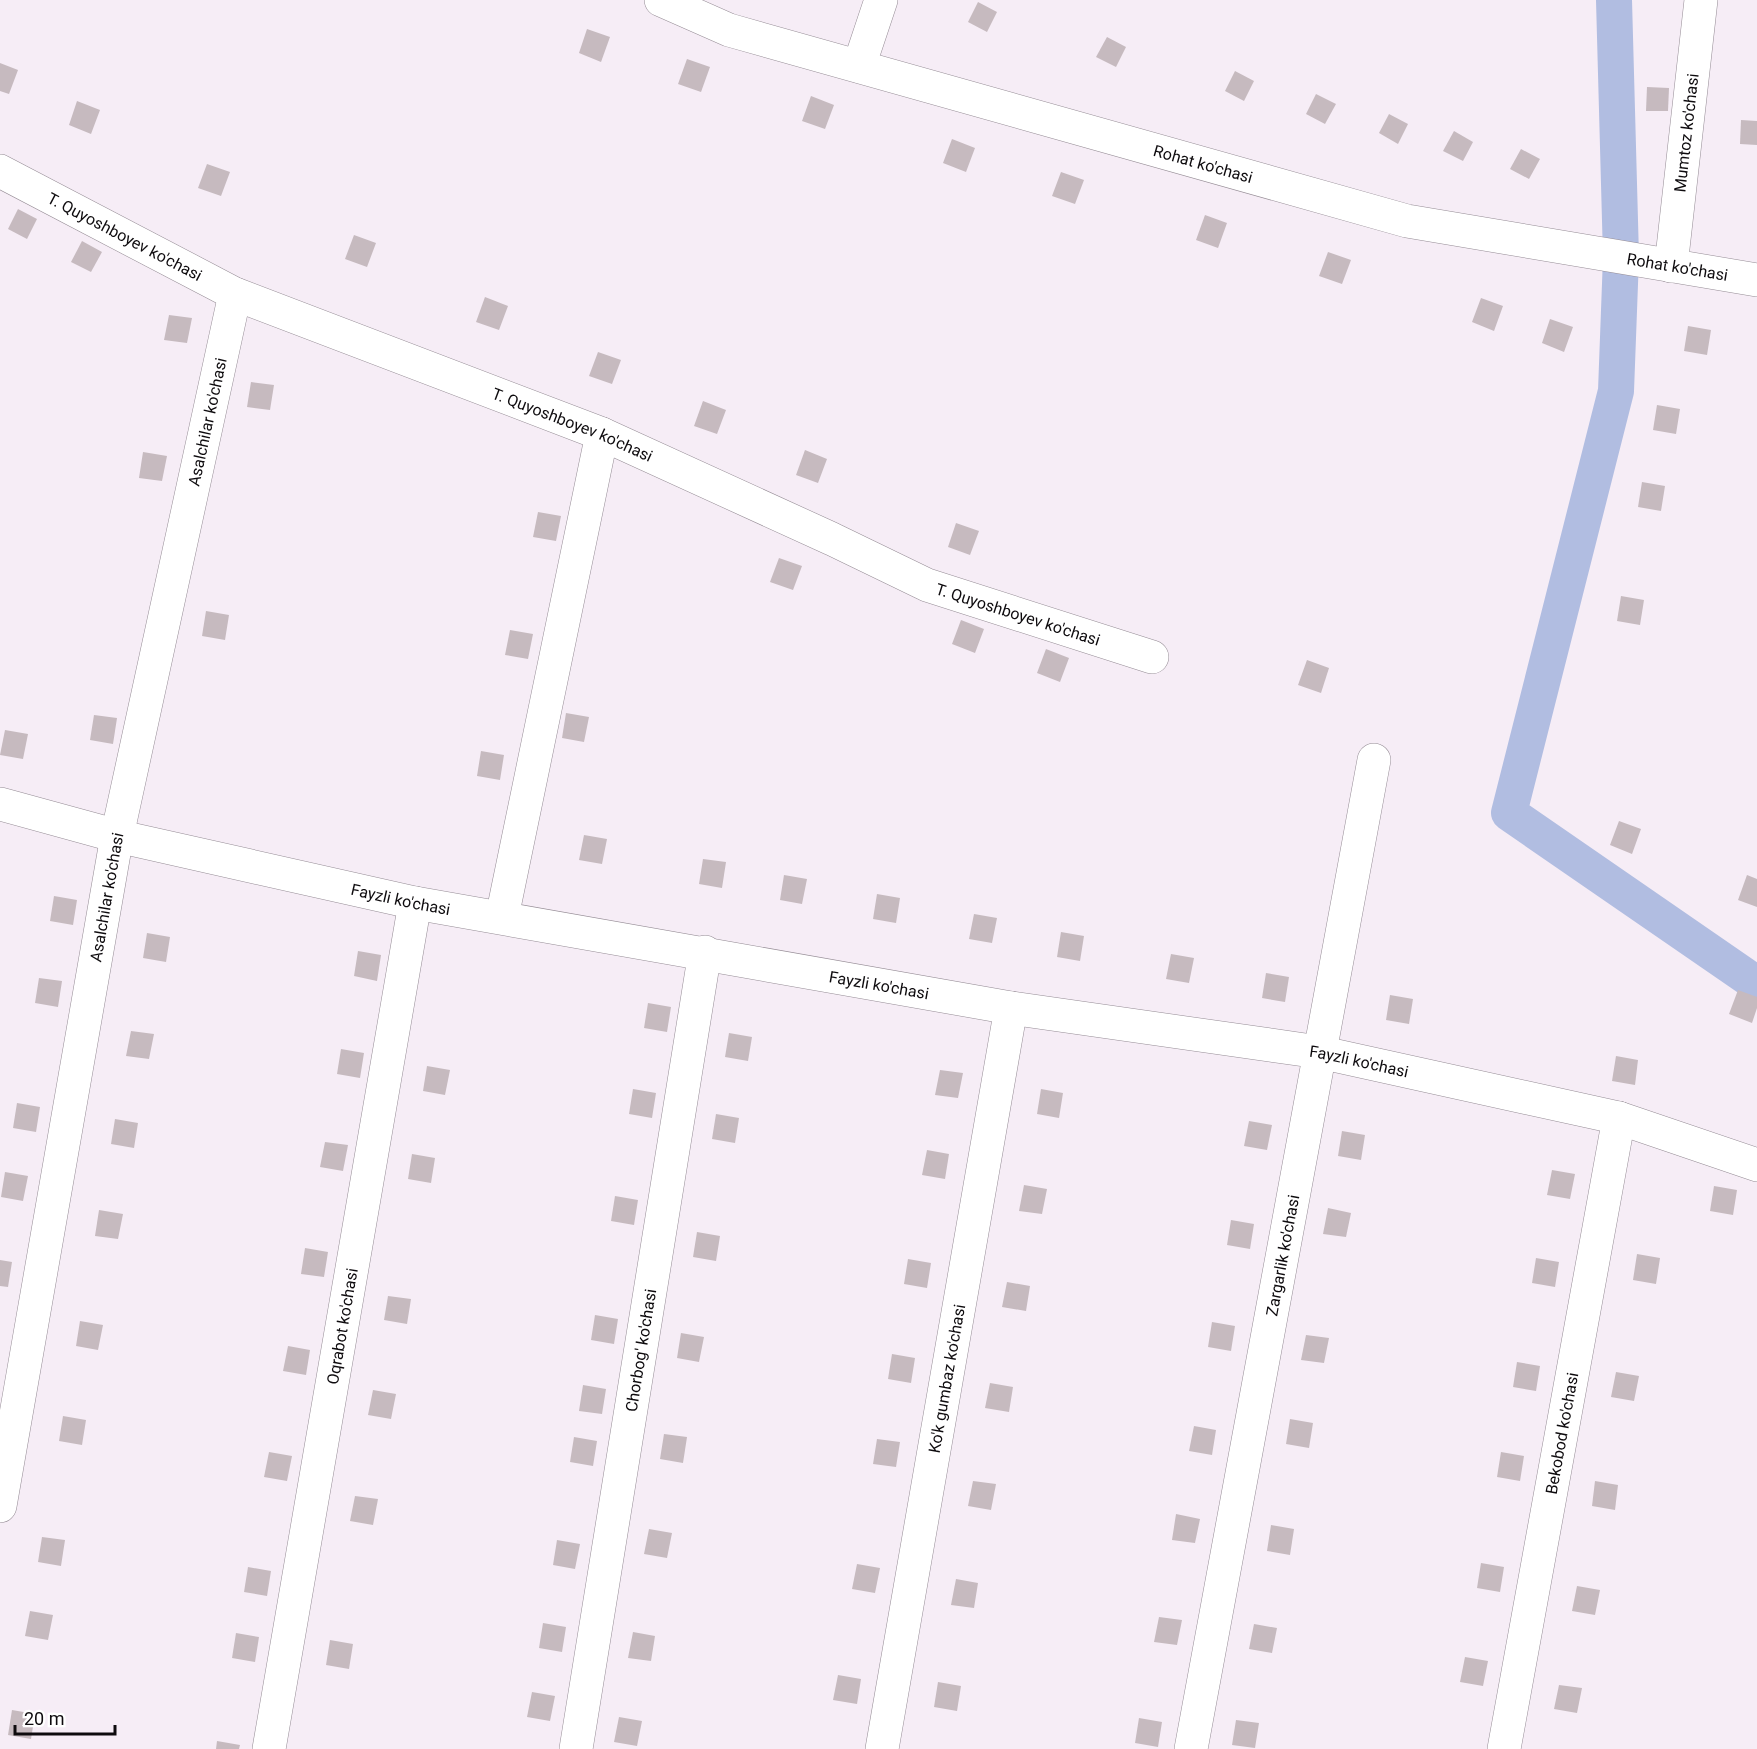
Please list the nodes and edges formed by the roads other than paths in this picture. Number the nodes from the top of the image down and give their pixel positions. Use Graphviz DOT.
graph roads {
  1 [pos="661,0"];
  2 [pos="880,0"];
  3 [pos="1701,0"];
  4 [pos="859,66"];
  5 [pos="0,171"];
  6 [pos="1671,266"];
  7 [pos="1757,280"];
  8 [pos="235,294"];
  9 [pos="602,434"];
  10 [pos="1152,657"];
  11 [pos="1374,760"];
  12 [pos="0,804"];
  13 [pos="117,836"];
  14 [pos="415,903"];
  15 [pos="502,917"];
  16 [pos="705,952"];
  17 [pos="1011,1008"];
  18 [pos="1319,1052"];
  19 [pos="1619,1118"];
  20 [pos="1757,1165"];
  21 [pos="0,1506"];
  22 [pos="269,1749"];
  23 [pos="576,1749"];
  24 [pos="882,1749"];
  25 [pos="1191,1749"];
  26 [pos="1504,1749"];
  1 -- 4 [label="street, Rohat ko'chasi"];
  2 -- 4 [label="street"];
  3 -- 6 [label="street, Mumtoz ko'chasi"];
  4 -- 6 [label="street, Rohat ko'chasi"];
  5 -- 8 [label="street, T. Quyoshboyev ko'chasi"];
  6 -- 7 [label="street, Rohat ko'chasi"];
  8 -- 9 [label="street, T. Quyoshboyev ko'chasi"];
  8 -- 13 [label="street, Asalchilar ko'chasi"];
  9 -- 10 [label="street, T. Quyoshboyev ko'chasi"];
  9 -- 15 [label="street"];
  11 -- 18 [label="street, Zargarlik ko'chasi"];
  12 -- 13 [label="street, Fayzli ko'chasi"];
  13 -- 14 [label="street, Fayzli ko'chasi"];
  13 -- 21 [label="street, Asalchilar ko'chasi"];
  14 -- 15 [label="street, Fayzli ko'chasi"];
  14 -- 22 [label="street, Oqrabot ko'chasi"];
  15 -- 16 [label="street, Fayzli ko'chasi"];
  16 -- 17 [label="street, Fayzli ko'chasi"];
  16 -- 23 [label="street, Chorbog' ko'chasi"];
  17 -- 18 [label="street, Fayzli ko'chasi"];
  17 -- 24 [label="street, Ko'k gumbaz ko'chasi"];
  18 -- 19 [label="street, Fayzli ko'chasi"];
  18 -- 25 [label="street, Zargarlik ko'chasi"];
  19 -- 20 [label="street, Fayzli ko'chasi"];
  19 -- 26 [label="street, Bekobod ko'chasi"];
}
